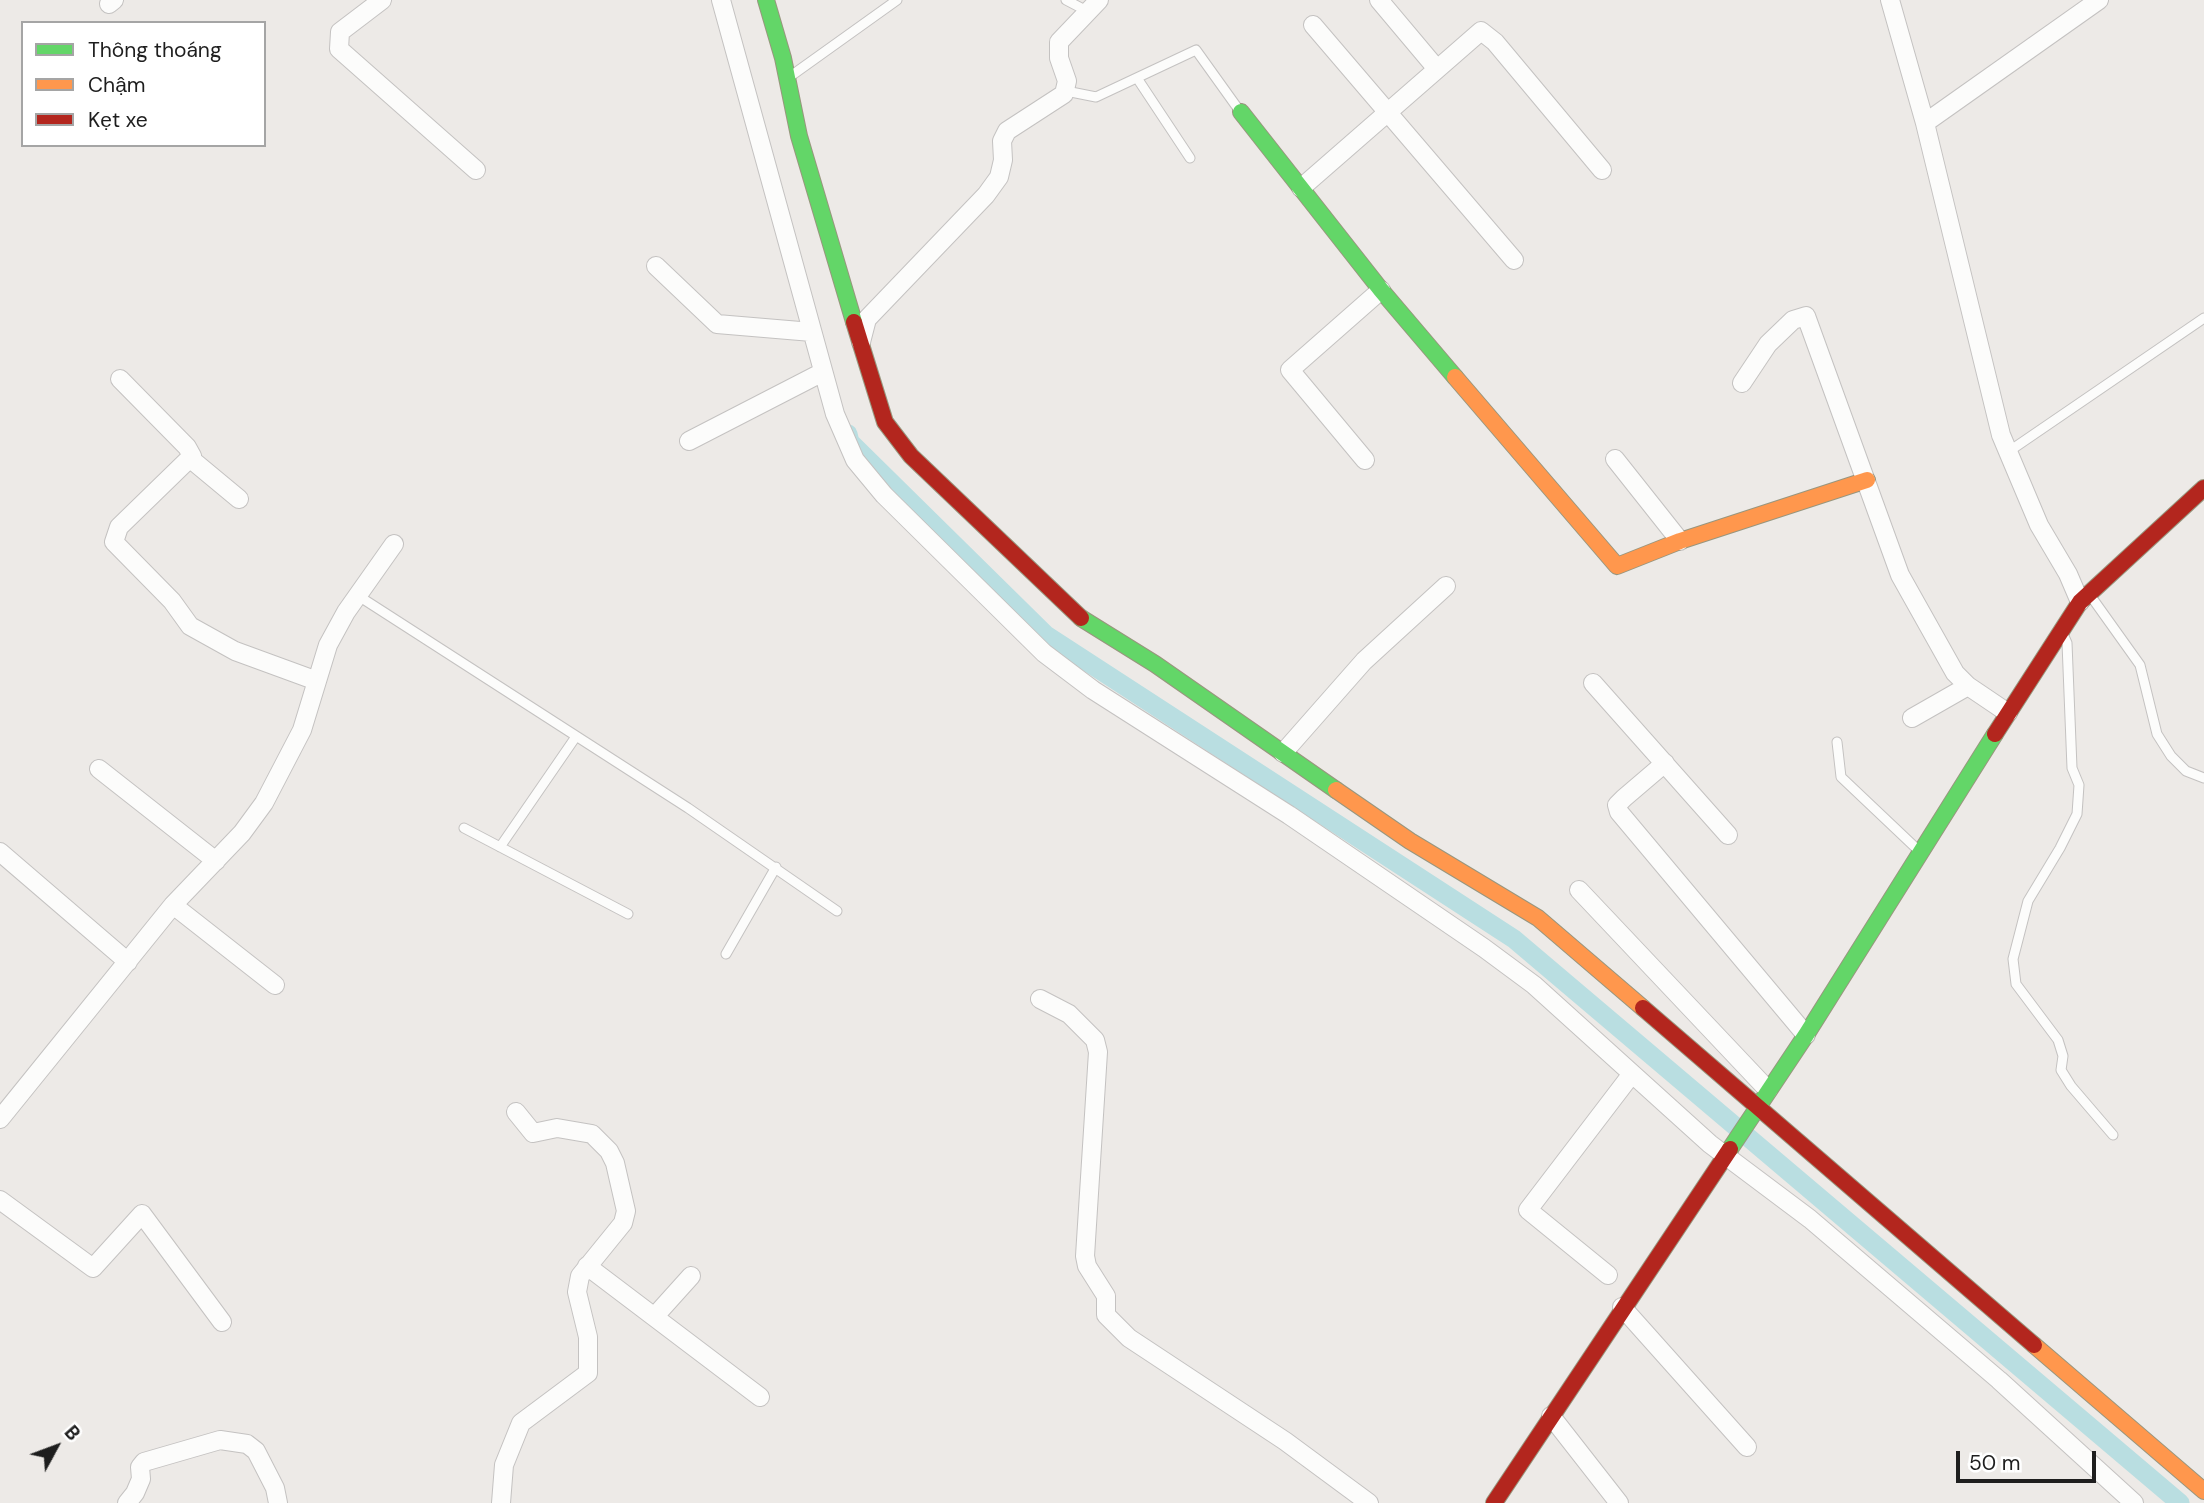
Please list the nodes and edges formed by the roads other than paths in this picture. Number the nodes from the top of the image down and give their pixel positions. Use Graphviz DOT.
graph roads {
  1 [pos="382,0"];
  2 [pos="721,0"];
  3 [pos="766,0"];
  4 [pos="897,0"];
  5 [pos="1066,0"];
  6 [pos="1379,0"];
  7 [pos="1890,0"];
  8 [pos="2099,0"];
  9 [pos="1093,6"];
  10 [pos="1313,25"];
  11 [pos="1437,69"];
  12 [pos="1137,78"];
  13 [pos="787,79"];
  14 [pos="1066,91"];
  15 [pos="1241,112"];
  16 [pos="1388,112"];
  17 [pos="1925,123"];
  18 [pos="1190,158"];
  19 [pos="476,170"];
  20 [pos="1602,170"];
  21 [pos="1301,188"];
  22 [pos="1514,260"];
  23 [pos="656,266"];
  24 [pos="1381,290"];
  25 [pos="2204,318"];
  26 [pos="812,332"];
  27 [pos="861,342"];
  28 [pos="823,372"];
  29 [pos="120,379"];
  30 [pos="1742,383"];
  31 [pos="689,441"];
  32 [pos="2008,452"];
  33 [pos="1615,459"];
  34 [pos="192,460"];
  35 [pos="1365,460"];
  36 [pos="1867,480"];
  37 [pos="2204,488"];
  38 [pos="239,499"];
  39 [pos="1680,541"];
  40 [pos="394,544"];
  41 [pos="1446,586"];
  42 [pos="357,595"];
  43 [pos="2084,598"];
  44 [pos="2061,630"];
  45 [pos="317,681"];
  46 [pos="1593,683"];
  47 [pos="1968,686"];
  48 [pos="2008,713"];
  49 [pos="1913,718"];
  50 [pos="575,738"];
  51 [pos="1837,742"];
  52 [pos="1283,752"];
  53 [pos="1665,763"];
  54 [pos="99,769"];
  55 [pos="2204,778"];
  56 [pos="464,828"];
  57 [pos="1728,835"];
  58 [pos="500,847"];
  59 [pos="1919,850"];
  60 [pos="0,852"];
  61 [pos="216,861"];
  62 [pos="776,867"];
  63 [pos="1580,890"];
  64 [pos="173,905"];
  65 [pos="837,911"];
  66 [pos="628,914"];
  67 [pos="726,954"];
  68 [pos="128,962"];
  69 [pos="275,985"];
  70 [pos="1040,999"];
  71 [pos="1806,1035"];
  72 [pos="1631,1075"];
  73 [pos="1768,1090"];
  74 [pos="1756,1107"];
  75 [pos="516,1112"];
  76 [pos="0,1119"];
  77 [pos="2113,1135"];
  78 [pos="1728,1152"];
  79 [pos="0,1200"];
  80 [pos="587,1266"];
  81 [pos="1608,1275"];
  82 [pos="691,1276"];
  83 [pos="1622,1307"];
  84 [pos="655,1317"];
  85 [pos="222,1322"];
  86 [pos="760,1397"];
  87 [pos="1551,1416"];
  88 [pos="1747,1447"];
  89 [pos="2204,1490"];
  90 [pos="127,1503"];
  91 [pos="278,1503"];
  92 [pos="501,1503"];
  93 [pos="1369,1503"];
  94 [pos="1494,1503"];
  95 [pos="1619,1503"];
  96 [pos="2134,1503"];
  1 -- 19 [label="street"];
  2 -- 26 [label="street"];
  3 -- 13 [label="street"];
  4 -- 13 [label="lane"];
  5 -- 9 [label="lane"];
  6 -- 11 [label="street"];
  7 -- 17 [label="street"];
  8 -- 17 [label="street"];
  9 -- 14 [label="street"];
  10 -- 16 [label="street"];
  11 -- 16 [label="street"];
  11 -- 20 [label="street"];
  12 -- 14 [label="lane"];
  12 -- 15 [label="lane"];
  12 -- 18 [label="lane"];
  13 -- 27 [label="street"];
  14 -- 27 [label="street"];
  15 -- 21 [label="street"];
  16 -- 21 [label="street"];
  16 -- 22 [label="street"];
  17 -- 32 [label="street"];
  21 -- 24 [label="street"];
  23 -- 26 [label="street"];
  24 -- 35 [label="street"];
  24 -- 39 [label="street"];
  25 -- 32 [label="lane"];
  26 -- 28 [label="street"];
  27 -- 52 [label="street"];
  28 -- 31 [label="street"];
  28 -- 72 [label="street"];
  29 -- 34 [label="street"];
  30 -- 36 [label="street"];
  32 -- 43 [label="street"];
  33 -- 39 [label="street"];
  34 -- 38 [label="street"];
  34 -- 45 [label="street"];
  36 -- 39 [label="street"];
  36 -- 47 [label="street"];
  37 -- 43 [label="street"];
  40 -- 42 [label="street"];
  41 -- 52 [label="street"];
  42 -- 45 [label="street"];
  42 -- 50 [label="lane"];
  43 -- 44 [label="street"];
  43 -- 55 [label="lane"];
  44 -- 48 [label="street"];
  44 -- 77 [label="lane"];
  45 -- 61 [label="street"];
  46 -- 53 [label="street"];
  47 -- 48 [label="street"];
  47 -- 49 [label="street"];
  48 -- 59 [label="street"];
  50 -- 58 [label="lane"];
  50 -- 62 [label="lane"];
  51 -- 59 [label="lane"];
  52 -- 74 [label="street"];
  53 -- 57 [label="street"];
  53 -- 71 [label="street"];
  54 -- 61 [label="street"];
  56 -- 58 [label="lane"];
  58 -- 66 [label="lane"];
  59 -- 71 [label="street"];
  60 -- 68 [label="street"];
  61 -- 64 [label="street"];
  62 -- 65 [label="lane"];
  62 -- 67 [label="lane"];
  63 -- 73 [label="street"];
  64 -- 68 [label="street"];
  64 -- 69 [label="street"];
  68 -- 76 [label="street"];
  70 -- 93 [label="street"];
  71 -- 73 [label="street"];
  72 -- 78 [label="street"];
  72 -- 81 [label="street"];
  73 -- 74 [label="street"];
  74 -- 78 [label="street"];
  74 -- 89 [label="street"];
  75 -- 80 [label="street"];
  78 -- 83 [label="street"];
  78 -- 96 [label="street"];
  79 -- 85 [label="street"];
  80 -- 84 [label="street"];
  80 -- 92 [label="street"];
  82 -- 84 [label="street"];
  83 -- 87 [label="street"];
  83 -- 88 [label="street"];
  84 -- 86 [label="street"];
  87 -- 94 [label="street"];
  87 -- 95 [label="street"];
  90 -- 91 [label="street"];
}
